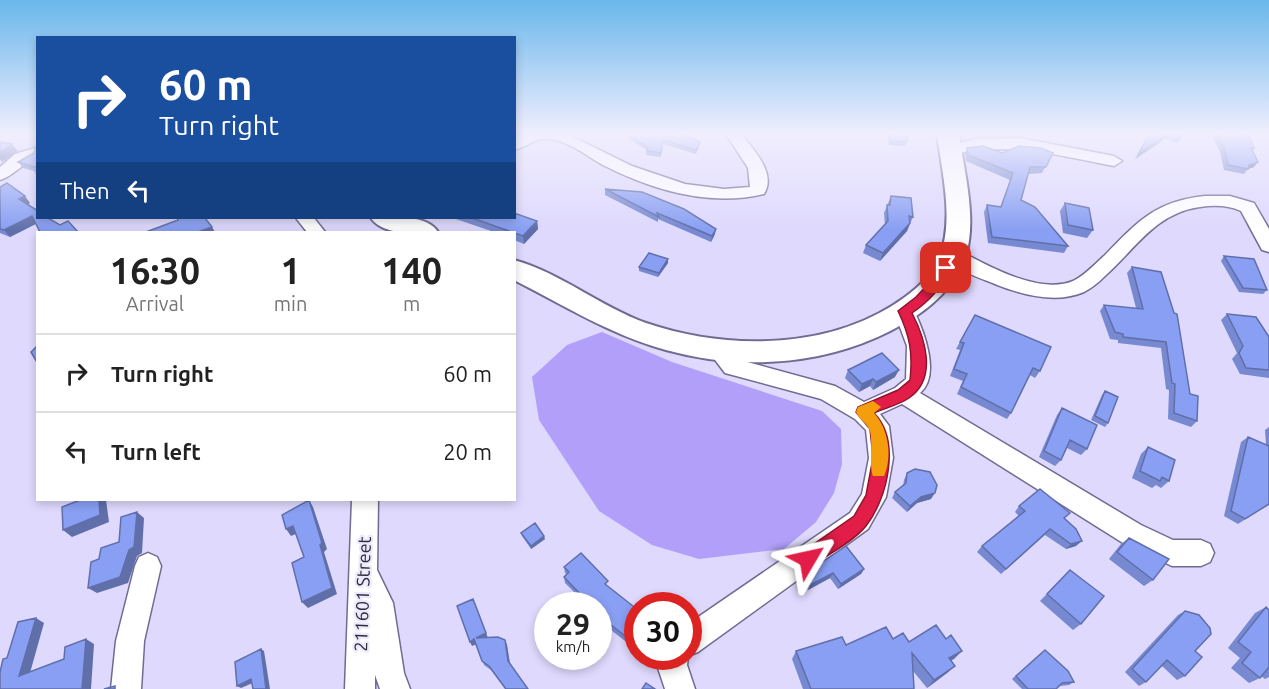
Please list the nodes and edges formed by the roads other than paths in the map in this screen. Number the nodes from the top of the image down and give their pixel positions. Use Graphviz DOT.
graph roads {
  1 [pos="621,166"];
  2 [pos="754,166"];
  3 [pos="951,166"];
  4 [pos="306,219"];
  5 [pos="386,219"];
  6 [pos="315,231"];
  7 [pos="423,231"];
  8 [pos="1269,246"];
  9 [pos="953,255"];
  10 [pos="516,270"];
  11 [pos="904,311"];
  12 [pos="717,348"];
  13 [pos="903,394"];
  14 [pos="863,412"];
  15 [pos="365,501"];
  16 [pos="1201,553"];
  17 [pos="148,566"];
  18 [pos="364,574"];
  19 [pos="702,632"];
  20 [pos="674,670"];
  21 [pos="126,689"];
  22 [pos="360,689"];
  23 [pos="395,689"];
  24 [pos="680,689"];
  1 -- 2 [label="street"];
  3 -- 9 [label="street"];
  4 -- 6 [label="street"];
  5 -- 7 [label="street"];
  8 -- 9 [label="street"];
  9 -- 11 [label="street"];
  10 -- 12 [label="street"];
  11 -- 12 [label="street"];
  11 -- 13 [label="street"];
  12 -- 14 [label="street"];
  13 -- 14 [label="street"];
  13 -- 16 [label="street"];
  14 -- 19 [label="street"];
  15 -- 18 [label="street, 211601 Street"];
  17 -- 21 [label="street"];
  18 -- 22 [label="street, 211601 Street"];
  18 -- 23 [label="street"];
  20 -- 24 [label="street"];
}
